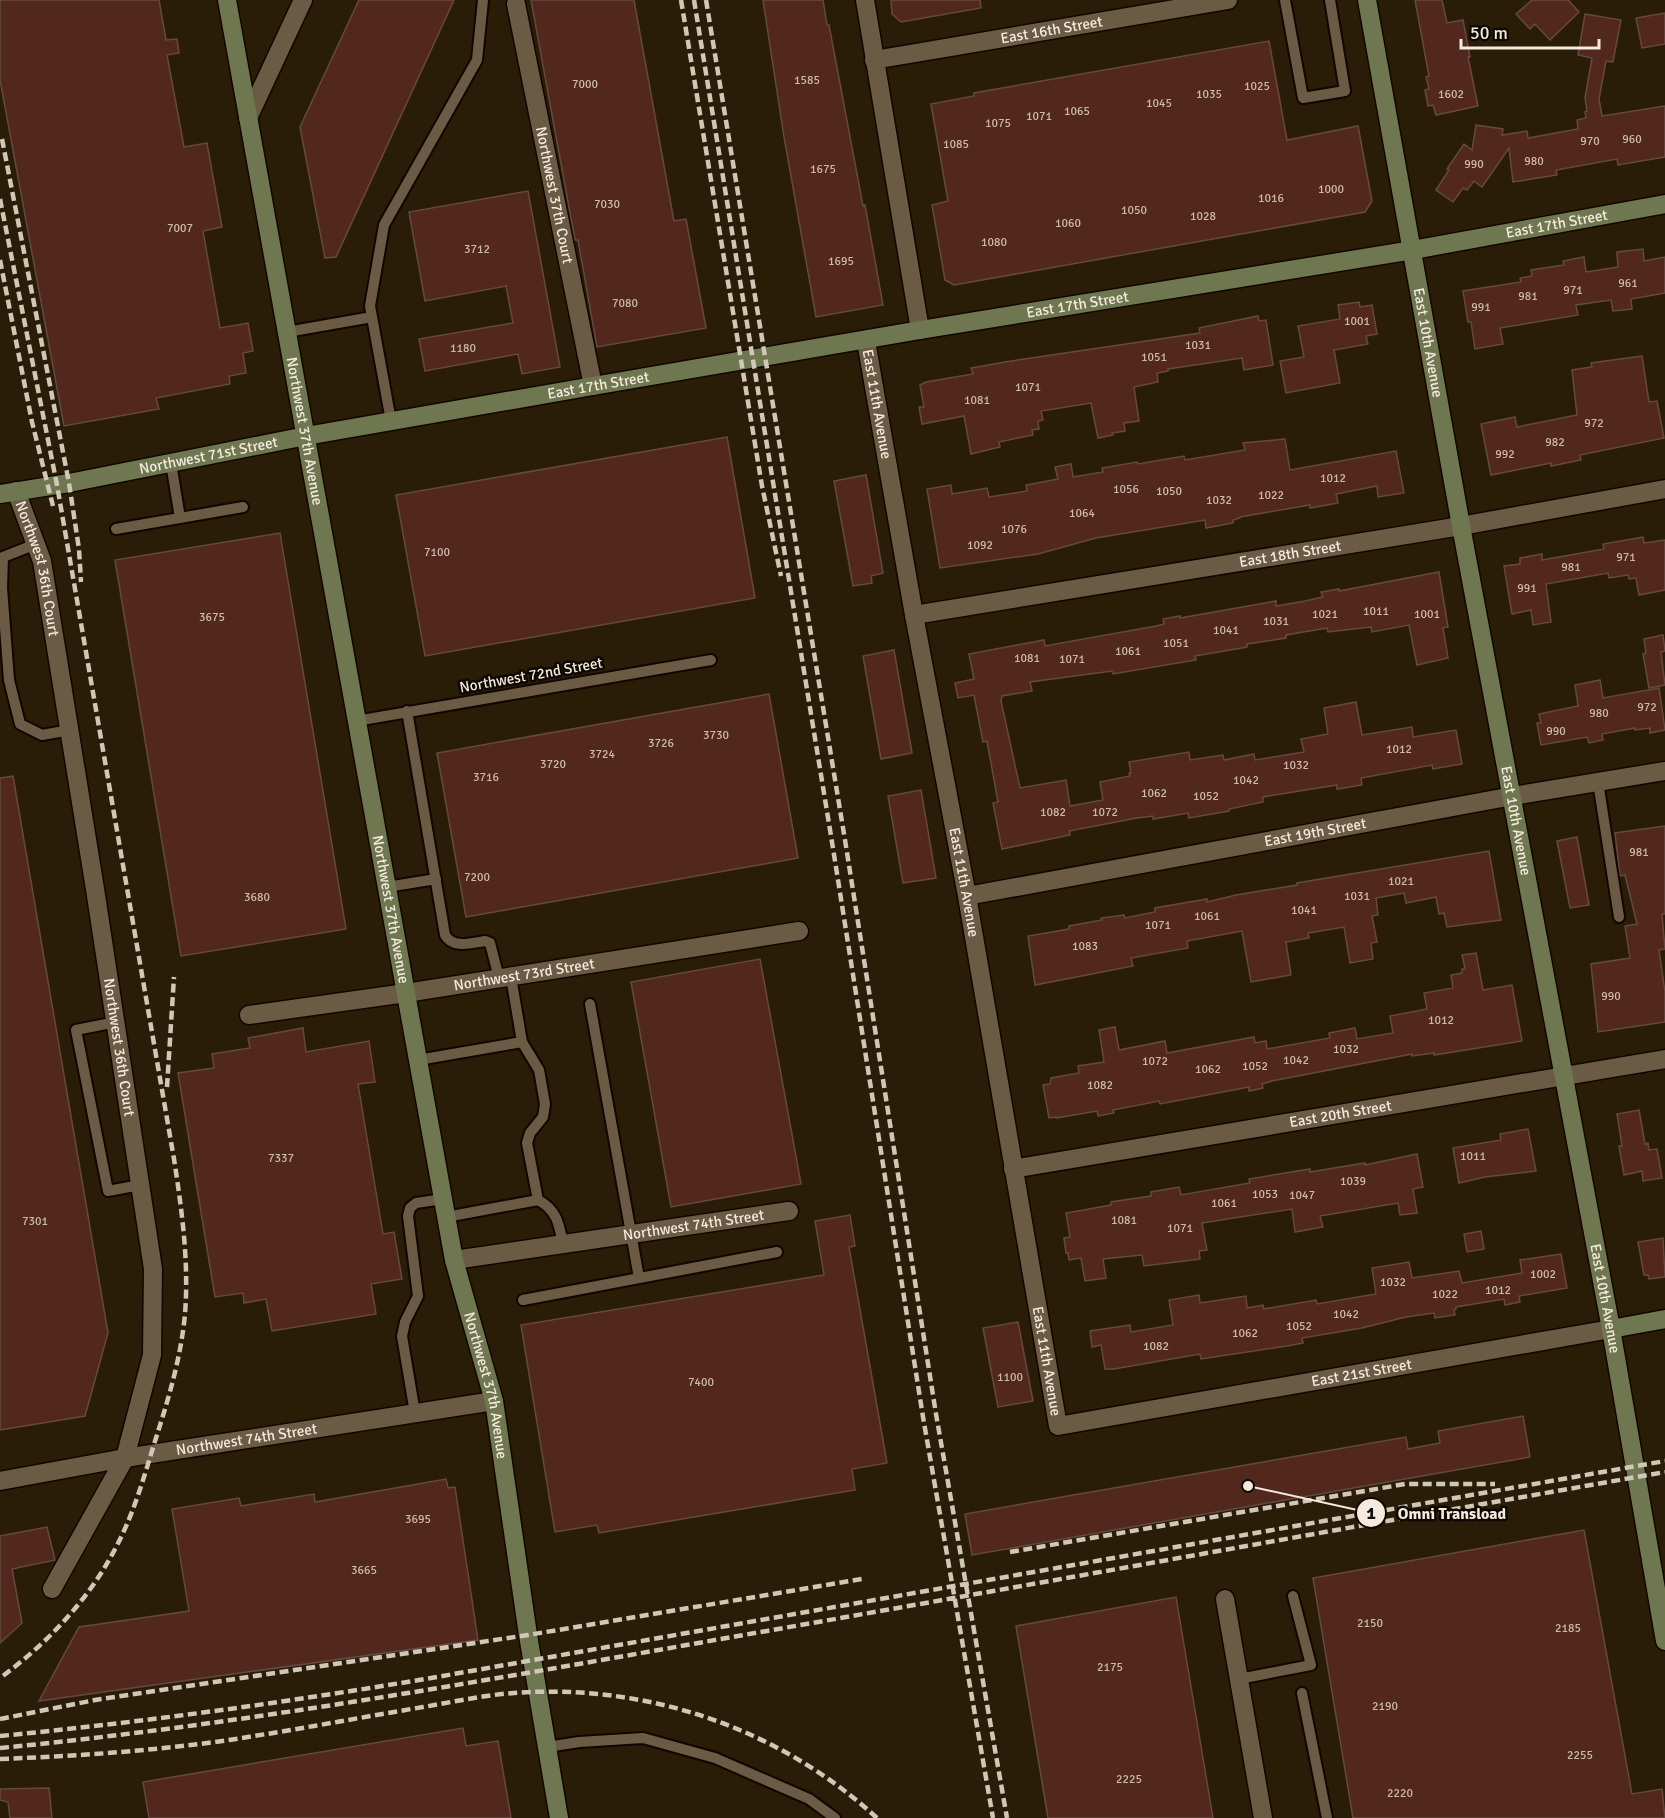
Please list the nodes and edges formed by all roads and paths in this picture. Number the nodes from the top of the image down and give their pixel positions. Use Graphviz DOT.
graph roads {
  1 [pos="227,0"];
  2 [pos="303,0"];
  3 [pos="483,0"];
  4 [pos="865,0"];
  5 [pos="1228,0"];
  6 [pos="1284,0"];
  7 [pos="1330,0"];
  8 [pos="1367,0"];
  9 [pos="516,4"];
  10 [pos="874,60"];
  11 [pos="248,118"];
  12 [pos="1665,204"];
  13 [pos="1413,250"];
  14 [pos="372,316"];
  15 [pos="920,330"];
  16 [pos="287,332"];
  17 [pos="866,340"];
  18 [pos="593,386"];
  19 [pos="487,405"];
  20 [pos="391,422"];
  21 [pos="306,436"];
  22 [pos="171,463"];
  23 [pos="1665,489"];
  24 [pos="8,493"];
  25 [pos="243,507"];
  26 [pos="180,518"];
  27 [pos="1461,526"];
  28 [pos="116,529"];
  29 [pos="36,544"];
  30 [pos="914,615"];
  31 [pos="711,660"];
  32 [pos="407,711"];
  33 [pos="356,721"];
  34 [pos="69,730"];
  35 [pos="1665,771"];
  36 [pos="1598,782"];
  37 [pos="1513,796"];
  38 [pos="436,879"];
  39 [pos="387,887"];
  40 [pos="967,896"];
  41 [pos="1619,916"];
  42 [pos="799,931"];
  43 [pos="505,978"];
  44 [pos="406,993"];
  45 [pos="590,1004"];
  46 [pos="249,1015"];
  47 [pos="116,1022"];
  48 [pos="522,1041"];
  49 [pos="1665,1059"];
  50 [pos="418,1060"];
  51 [pos="1564,1078"];
  52 [pos="1013,1169"];
  53 [pos="140,1185"];
  54 [pos="538,1200"];
  55 [pos="444,1208"];
  56 [pos="789,1211"];
  57 [pos="632,1234"];
  58 [pos="563,1244"];
  59 [pos="777,1252"];
  60 [pos="454,1260"];
  61 [pos="639,1278"];
  62 [pos="523,1300"];
  63 [pos="1665,1319"];
  64 [pos="1611,1329"];
  65 [pos="494,1401"];
  66 [pos="415,1413"];
  67 [pos="1058,1426"];
  68 [pos="125,1458"];
  69 [pos="0,1481"];
  70 [pos="52,1589"];
  71 [pos="1293,1596"];
  72 [pos="1225,1599"];
  73 [pos="1664,1634"];
  74 [pos="1239,1679"];
  75 [pos="1302,1693"];
  76 [pos="547,1747"];
  77 [pos="559,1818"];
  78 [pos="835,1818"];
  79 [pos="1263,1818"];
  80 [pos="1327,1818"];
  1 -- 11 [label="street, Northwest 37th Avenue"];
  2 -- 11 [label="street"];
  3 -- 14 [label="lane"];
  4 -- 10 [label="street"];
  5 -- 10 [label="street, East 16th Street"];
  6 -- 7 [label="lane"];
  8 -- 13 [label="street, East 10th Avenue"];
  9 -- 18 [label="street, Northwest 37th Court"];
  10 -- 15 [label="street"];
  11 -- 16 [label="street, Northwest 37th Avenue"];
  12 -- 13 [label="street, East 17th Street"];
  13 -- 15 [label="street, East 17th Street"];
  13 -- 27 [label="street, East 10th Avenue"];
  14 -- 16 [label="lane"];
  14 -- 20 [label="lane"];
  15 -- 17 [label="street, East 17th Street"];
  16 -- 21 [label="street, Northwest 37th Avenue"];
  17 -- 18 [label="street, East 17th Street"];
  17 -- 30 [label="street, East 11th Avenue"];
  18 -- 19 [label="street, East 17th Street"];
  19 -- 20 [label="street, Northwest 71st Street"];
  20 -- 21 [label="street, Northwest 71st Street"];
  21 -- 22 [label="street, Northwest 71st Street"];
  21 -- 33 [label="street, Northwest 37th Avenue"];
  22 -- 24 [label="street, Northwest 71st Street"];
  22 -- 26 [label="lane"];
  23 -- 27 [label="street, East 18th Street"];
  24 -- 29 [label="street, Northwest 36th Court"];
  25 -- 26 [label="lane"];
  26 -- 28 [label="lane"];
  27 -- 30 [label="street, East 18th Street"];
  27 -- 37 [label="street, East 10th Avenue"];
  29 -- 34 [label="street, Northwest 36th Court"];
  29 -- 34 [label="lane"];
  30 -- 40 [label="street, East 11th Avenue"];
  31 -- 32 [label="lane, Northwest 72nd Street"];
  32 -- 33 [label="lane, Northwest 72nd Street"];
  32 -- 38 [label="lane"];
  33 -- 39 [label="street, Northwest 37th Avenue"];
  34 -- 47 [label="street, Northwest 36th Court"];
  35 -- 36 [label="street, East 19th Street"];
  36 -- 37 [label="street, East 19th Street"];
  36 -- 41 [label="lane"];
  37 -- 40 [label="street, East 19th Street"];
  37 -- 51 [label="street, East 10th Avenue"];
  38 -- 39 [label="lane"];
  38 -- 43 [label="lane"];
  39 -- 44 [label="street, Northwest 37th Avenue"];
  40 -- 52 [label="street, East 11th Avenue"];
  42 -- 43 [label="street, Northwest 73rd Street"];
  43 -- 44 [label="street, Northwest 73rd Street"];
  43 -- 48 [label="lane"];
  44 -- 46 [label="street, Northwest 73rd Street"];
  44 -- 50 [label="street, Northwest 37th Avenue"];
  45 -- 57 [label="lane"];
  47 -- 53 [label="street, Northwest 36th Court"];
  47 -- 53 [label="lane"];
  48 -- 50 [label="lane"];
  48 -- 54 [label="lane"];
  49 -- 51 [label="street, East 20th Street"];
  50 -- 55 [label="street, Northwest 37th Avenue"];
  51 -- 52 [label="street, East 20th Street"];
  51 -- 64 [label="street, East 10th Avenue"];
  52 -- 67 [label="street, East 11th Avenue"];
  53 -- 68 [label="street, Northwest 36th Court"];
  54 -- 55 [label="lane"];
  54 -- 58 [label="lane"];
  55 -- 60 [label="street, Northwest 37th Avenue"];
  55 -- 66 [label="lane"];
  56 -- 57 [label="street, Northwest 74th Street"];
  57 -- 58 [label="street, Northwest 74th Street"];
  57 -- 61 [label="lane"];
  58 -- 60 [label="street, Northwest 74th Street"];
  59 -- 61 [label="lane"];
  60 -- 65 [label="street, Northwest 37th Avenue"];
  61 -- 62 [label="lane"];
  63 -- 64 [label="street, East 21st Street"];
  64 -- 67 [label="street, East 21st Street"];
  64 -- 73 [label="street, East 10th Avenue"];
  65 -- 66 [label="street, Northwest 74th Street"];
  65 -- 76 [label="street, Northwest 37th Avenue"];
  66 -- 68 [label="street, Northwest 74th Street"];
  68 -- 69 [label="street, Northwest 74th Street"];
  68 -- 70 [label="street, Northwest 36th Court"];
  71 -- 74 [label="lane"];
  72 -- 74 [label="street"];
  74 -- 79 [label="street"];
  75 -- 80 [label="lane"];
  76 -- 77 [label="street, Northwest 37th Avenue"];
  76 -- 78 [label="lane"];
}
